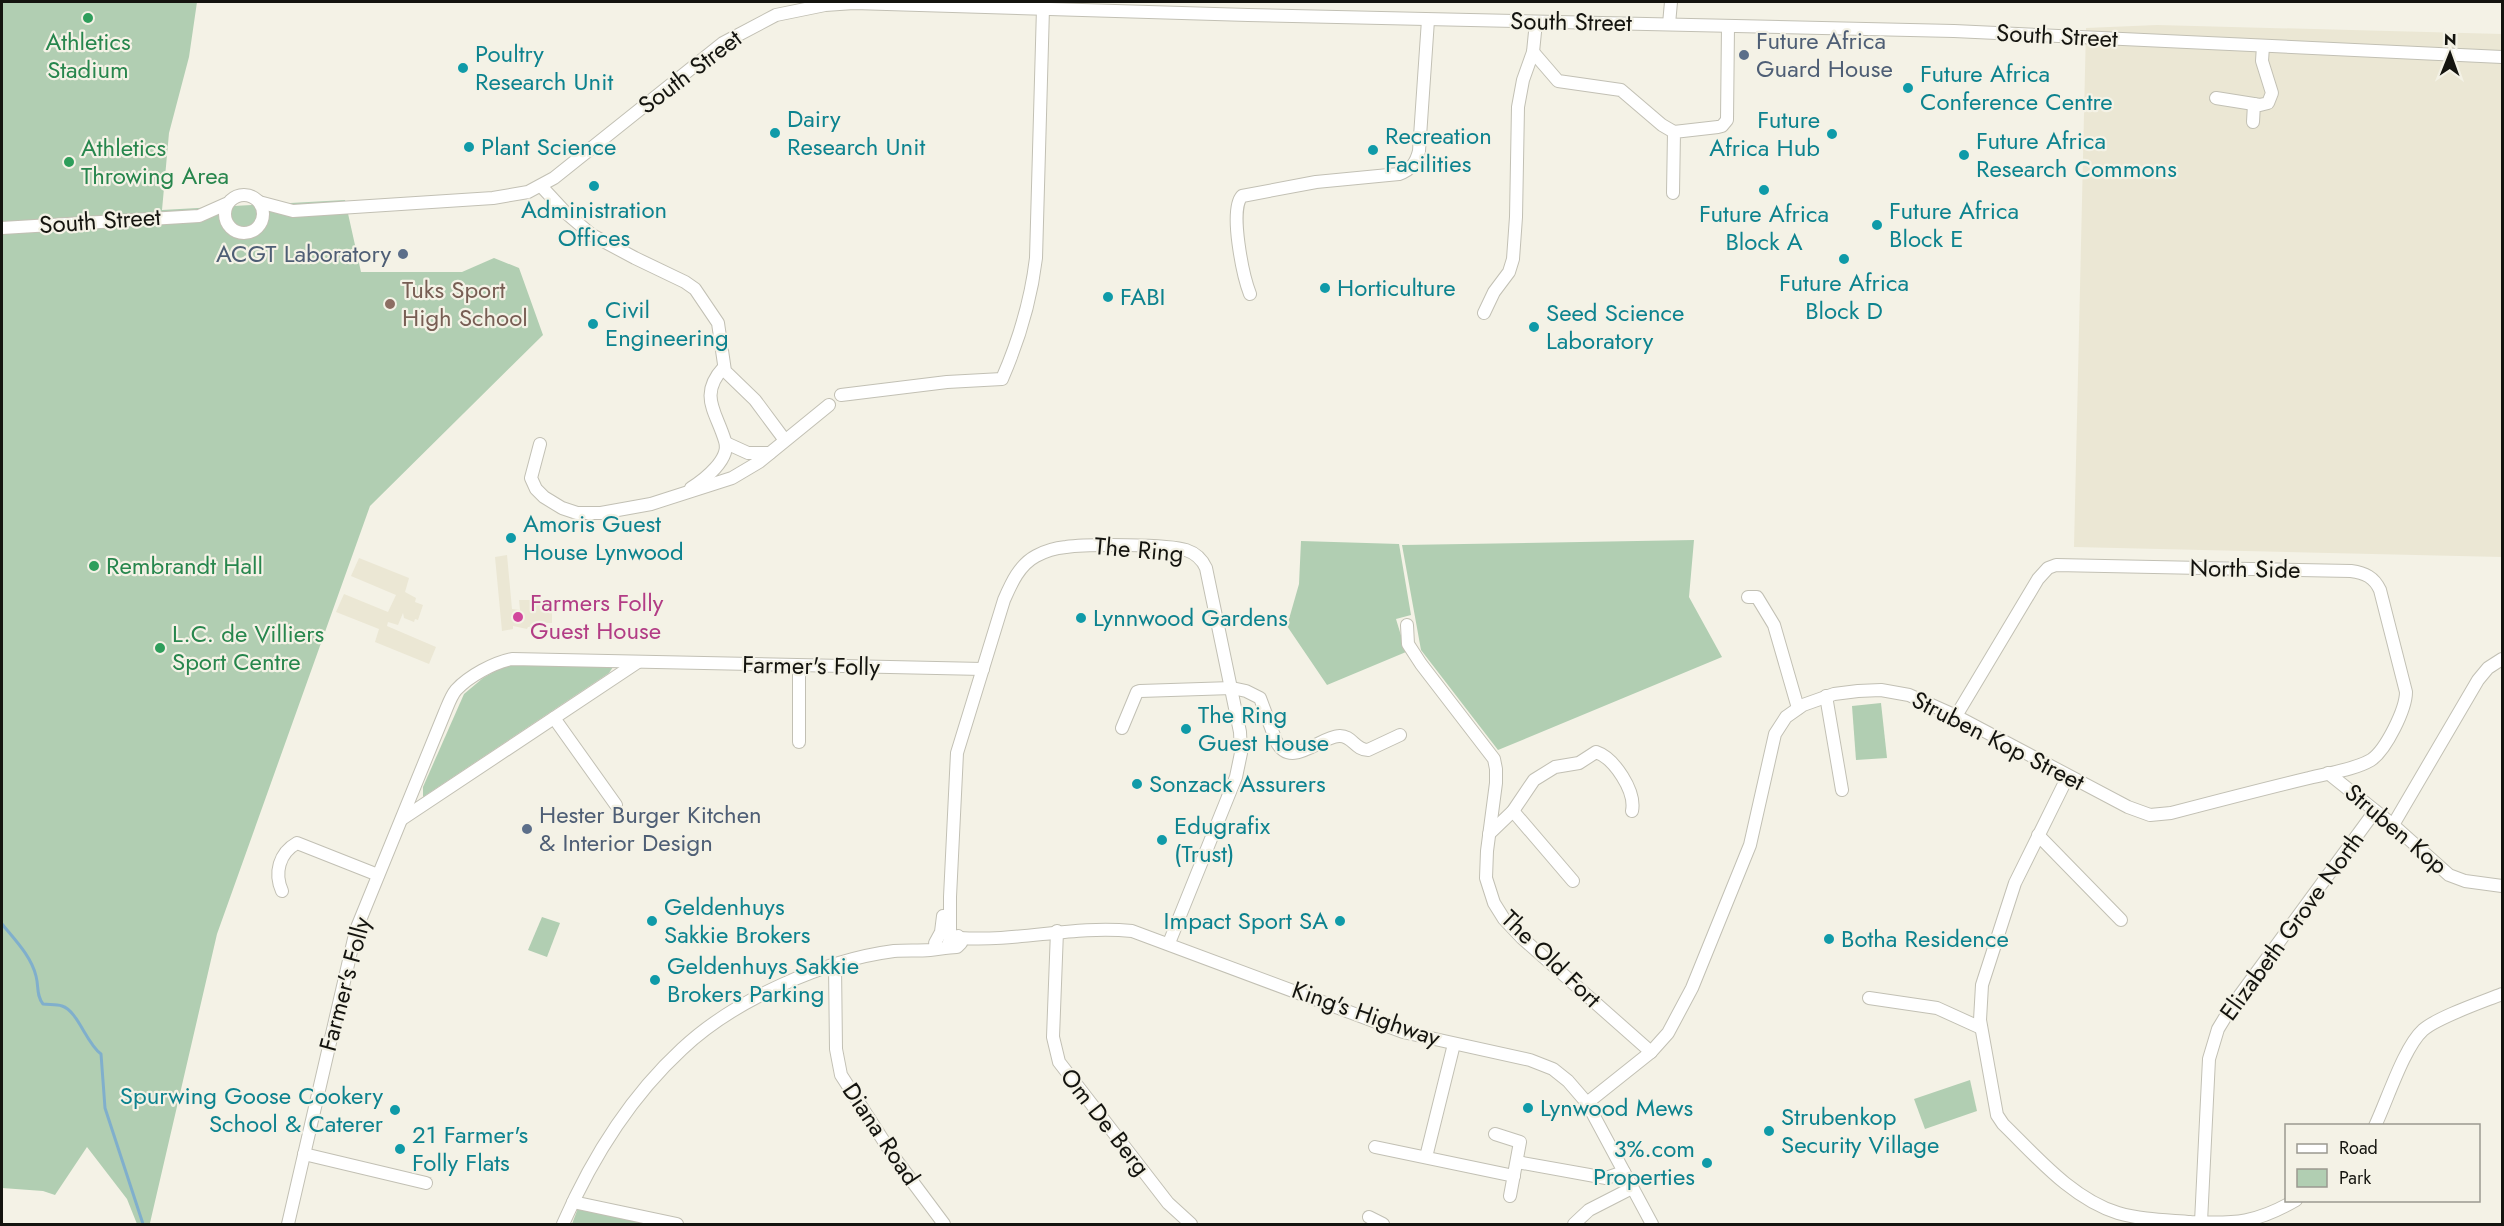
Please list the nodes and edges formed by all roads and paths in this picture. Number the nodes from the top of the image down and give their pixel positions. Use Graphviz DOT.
graph roads {
  1 [pos="1671,2"];
  2 [pos="1043,8"];
  3 [pos="1428,20"];
  4 [pos="1536,22"];
  5 [pos="1669,24"];
  6 [pos="1728,26"];
  7 [pos="2263,46"];
  8 [pos="1533,52"];
  9 [pos="2502,57"];
  10 [pos="2216,98"];
  11 [pos="2254,104"];
  12 [pos="2253,122"];
  13 [pos="1674,132"];
  14 [pos="541,186"];
  15 [pos="1673,193"];
  16 [pos="259,202"];
  17 [pos="226,204"];
  18 [pos="293,211"];
  19 [pos="199,216"];
  20 [pos="262,220"];
  21 [pos="228,225"];
  22 [pos="2,228"];
  23 [pos="1250,294"];
  24 [pos="1484,314"];
  25 [pos="724,367"];
  26 [pos="841,394"];
  27 [pos="829,405"];
  28 [pos="784,439"];
  29 [pos="726,442"];
  30 [pos="540,444"];
  31 [pos="770,453"];
  32 [pos="680,495"];
  33 [pos="1748,597"];
  34 [pos="1407,625"];
  35 [pos="2502,658"];
  36 [pos="638,662"];
  37 [pos="799,666"];
  38 [pos="983,669"];
  39 [pos="1232,688"];
  40 [pos="1826,696"];
  41 [pos="1798,708"];
  42 [pos="1956,716"];
  43 [pos="554,718"];
  44 [pos="1122,728"];
  45 [pos="1400,735"];
  46 [pos="799,742"];
  47 [pos="2328,773"];
  48 [pos="2068,776"];
  49 [pos="1842,790"];
  50 [pos="616,805"];
  51 [pos="1513,811"];
  52 [pos="1632,811"];
  53 [pos="2375,811"];
  54 [pos="402,819"];
  55 [pos="2393,825"];
  56 [pos="1489,834"];
  57 [pos="2038,835"];
  58 [pos="378,875"];
  59 [pos="1573,881"];
  60 [pos="954,883"];
  61 [pos="2502,886"];
  62 [pos="282,891"];
  63 [pos="2121,920"];
  64 [pos="1057,931"];
  65 [pos="955,941"];
  66 [pos="935,943"];
  67 [pos="1169,943"];
  68 [pos="910,950"];
  69 [pos="835,965"];
  70 [pos="2502,993"];
  71 [pos="1869,998"];
  72 [pos="1981,1028"];
  73 [pos="1454,1044"];
  74 [pos="1651,1052"];
  75 [pos="1587,1103"];
  76 [pos="2375,1124"];
  77 [pos="1495,1134"];
  78 [pos="1375,1147"];
  79 [pos="304,1154"];
  80 [pos="1426,1157"];
  81 [pos="1517,1162"];
  82 [pos="1624,1172"];
  83 [pos="1514,1176"];
  84 [pos="426,1183"];
  85 [pos="1632,1188"];
  86 [pos="1510,1196"];
  87 [pos="573,1202"];
  88 [pos="2292,1202"];
  89 [pos="1369,1216"];
  90 [pos="2201,1222"];
  91 [pos="2216,1223"];
  92 [pos="288,1224"];
  93 [pos="563,1224"];
  94 [pos="677,1224"];
  95 [pos="944,1224"];
  96 [pos="1191,1224"];
  97 [pos="1383,1224"];
  98 [pos="1574,1224"];
  99 [pos="1652,1224"];
  1 -- 5 [label="street"];
  2 -- 3 [label="street, South Street"];
  2 -- 14 [label="street, South Street"];
  2 -- 26 [label="street"];
  3 -- 4 [label="street, South Street"];
  3 -- 23 [label="street"];
  4 -- 5 [label="street, South Street"];
  4 -- 8 [label="street"];
  5 -- 6 [label="street, South Street"];
  6 -- 7 [label="street, South Street"];
  6 -- 13 [label="street"];
  7 -- 9 [label="street, South Street"];
  7 -- 11 [label="street"];
  8 -- 13 [label="street"];
  8 -- 24 [label="street"];
  10 -- 11 [label="street"];
  11 -- 12 [label="street"];
  13 -- 15 [label="street"];
  14 -- 18 [label="street, South Street"];
  14 -- 25 [label="street"];
  16 -- 17 [label="street"];
  16 -- 18 [label="street, South Street"];
  16 -- 20 [label="street"];
  17 -- 19 [label="street, South Street"];
  17 -- 21 [label="street"];
  18 -- 20 [label="street, South Street"];
  19 -- 21 [label="street, South Street"];
  19 -- 22 [label="street, South Street"];
  20 -- 21 [label="street"];
  25 -- 28 [label="street"];
  25 -- 29 [label="street"];
  27 -- 28 [label="street"];
  28 -- 31 [label="street"];
  29 -- 31 [label="street"];
  29 -- 32 [label="street"];
  30 -- 32 [label="street"];
  31 -- 32 [label="street"];
  33 -- 41 [label="street"];
  34 -- 56 [label="street, The Old Fort"];
  35 -- 55 [label="street, Elizabeth Grove North"];
  36 -- 37 [label="street, Farmer's Folly"];
  36 -- 43 [label="street"];
  36 -- 54 [label="street, Farmer's Folly"];
  37 -- 38 [label="street, Farmer's Folly"];
  37 -- 46 [label="street"];
  38 -- 39 [label="street, The Ring"];
  38 -- 60 [label="street, The Ring"];
  39 -- 44 [label="street"];
  39 -- 45 [label="street"];
  39 -- 67 [label="street, The Ring"];
  40 -- 41 [label="street, Struben Kop Street"];
  40 -- 42 [label="street, Struben Kop Street"];
  40 -- 49 [label="street"];
  41 -- 74 [label="street, Struben Kop Street"];
  42 -- 47 [label="street, North Side"];
  42 -- 48 [label="street, Struben Kop Street"];
  43 -- 50 [label="street"];
  43 -- 54 [label="street"];
  47 -- 48 [label="street, Struben Kop Street"];
  47 -- 53 [label="street, Struben Kop"];
  48 -- 57 [label="street"];
  51 -- 52 [label="street"];
  51 -- 56 [label="street"];
  51 -- 59 [label="street"];
  53 -- 55 [label="street, Struben Kop"];
  53 -- 90 [label="street, Elizabeth Grove North"];
  54 -- 58 [label="street, Farmer's Folly"];
  55 -- 61 [label="street, Struben Kop"];
  56 -- 74 [label="street, The Old Fort"];
  57 -- 63 [label="street"];
  57 -- 72 [label="street"];
  58 -- 62 [label="street"];
  58 -- 79 [label="street, Farmer's Folly"];
  60 -- 65 [label="street, The Ring"];
  60 -- 66 [label="street"];
  64 -- 65 [label="street, King's Highway"];
  64 -- 67 [label="street, King's Highway"];
  64 -- 96 [label="street, Om De Berg"];
  65 -- 66 [label="street, King's Highway"];
  65 -- 68 [label="street, King's Highway"];
  66 -- 68 [label="street, King's Highway"];
  67 -- 73 [label="street, King's Highway"];
  68 -- 69 [label="street, King's Highway"];
  69 -- 87 [label="street, King's Highway"];
  69 -- 95 [label="street, Diana Road"];
  70 -- 76 [label="street"];
  71 -- 72 [label="street"];
  72 -- 90 [label="street"];
  73 -- 75 [label="street, King's Highway"];
  73 -- 80 [label="street"];
  74 -- 75 [label="street, Struben Kop Street"];
  75 -- 82 [label="street, King's Highway"];
  77 -- 81 [label="street"];
  78 -- 80 [label="street"];
  79 -- 84 [label="street"];
  79 -- 92 [label="street, Farmer's Folly"];
  80 -- 83 [label="street"];
  81 -- 82 [label="street"];
  81 -- 83 [label="street"];
  82 -- 85 [label="street, King's Highway"];
  83 -- 86 [label="street"];
  85 -- 98 [label="street"];
  85 -- 99 [label="street, King's Highway"];
  87 -- 93 [label="street, King's Highway"];
  87 -- 94 [label="street"];
  88 -- 91 [label="street"];
  89 -- 97 [label="street"];
  90 -- 91 [label="street"];
}
